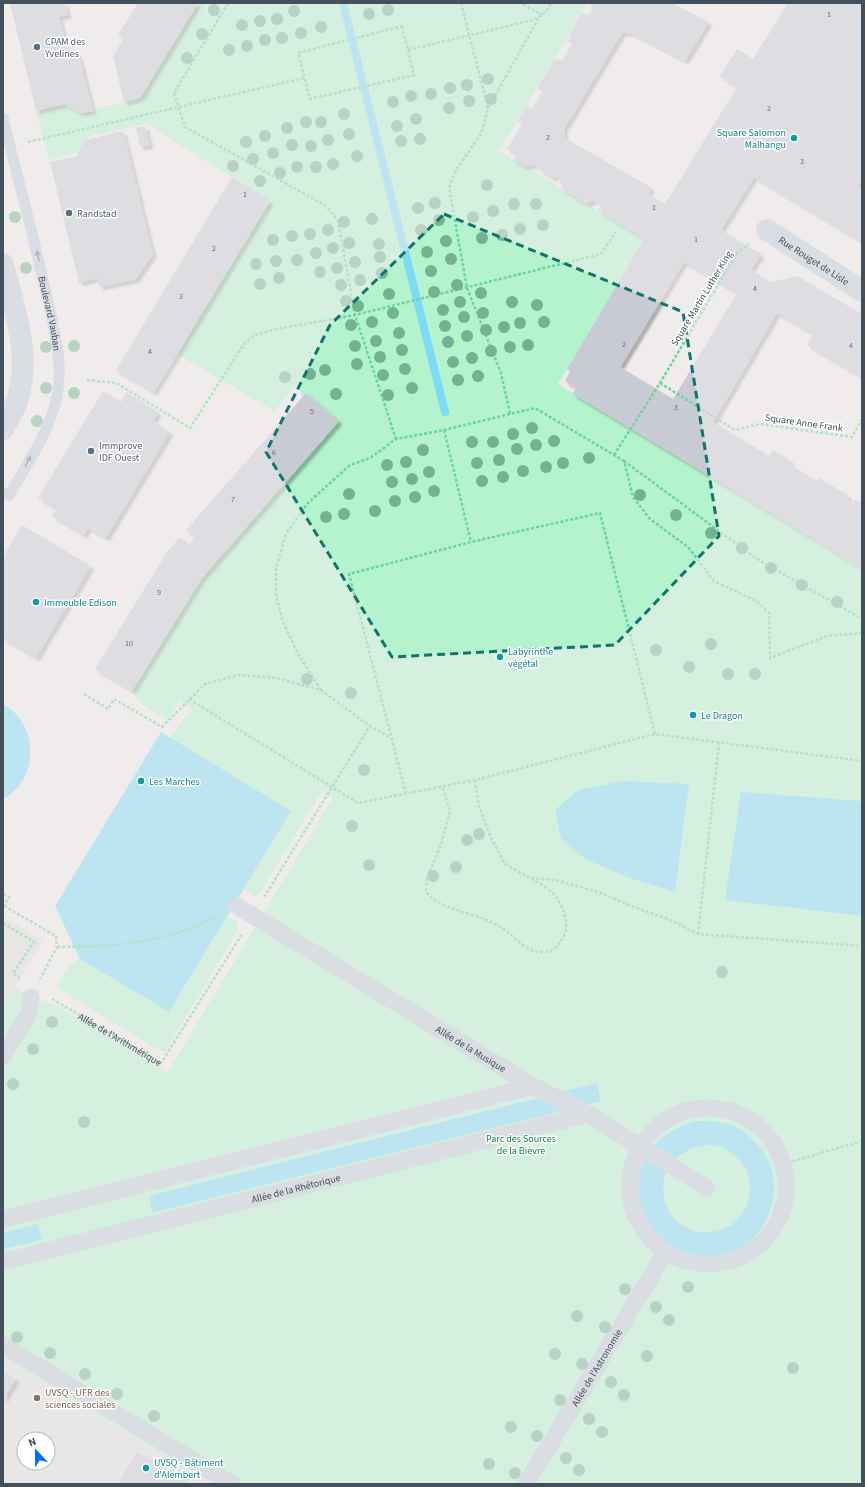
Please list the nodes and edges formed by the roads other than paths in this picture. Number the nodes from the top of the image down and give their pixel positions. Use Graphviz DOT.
graph roads {
  1 [pos="3,118"];
  2 [pos="767,230"];
  3 [pos="3,264"];
  4 [pos="862,291"];
  5 [pos="3,429"];
  6 [pos="3,494"];
  7 [pos="237,906"];
  8 [pos="31,997"];
  9 [pos="3,1056"];
  10 [pos="533,1086"];
  11 [pos="584,1112"];
  12 [pos="640,1147"];
  13 [pos="707,1188"];
  14 [pos="3,1219"];
  15 [pos="668,1252"];
  16 [pos="3,1262"];
  17 [pos="3,1345"];
  18 [pos="232,1484"];
  19 [pos="526,1484"];
  6 -- 1 [label="lane, Boulevard Vauban, one-way"];
  2 -- 4 [label="street, Rue Rouget de Lisle"];
  3 -- 5 [label="street"];
  7 -- 10 [label="street, Allée de la Musique"];
  8 -- 9 [label="street"];
  10 -- 11 [label="street, Allée de la Musique"];
  10 -- 14 [label="street"];
  11 -- 12 [label="street, Allée de la Musique"];
  11 -- 16 [label="street, Allée de la Rhétorique"];
  12 -- 13 [label="street, Allée de la Musique"];
  12 -- 15 [label="street"];
  12 -- 15 [label="street"];
  15 -- 19 [label="street, Allée de l'Astronomie"];
  17 -- 18 [label="street"];
}
